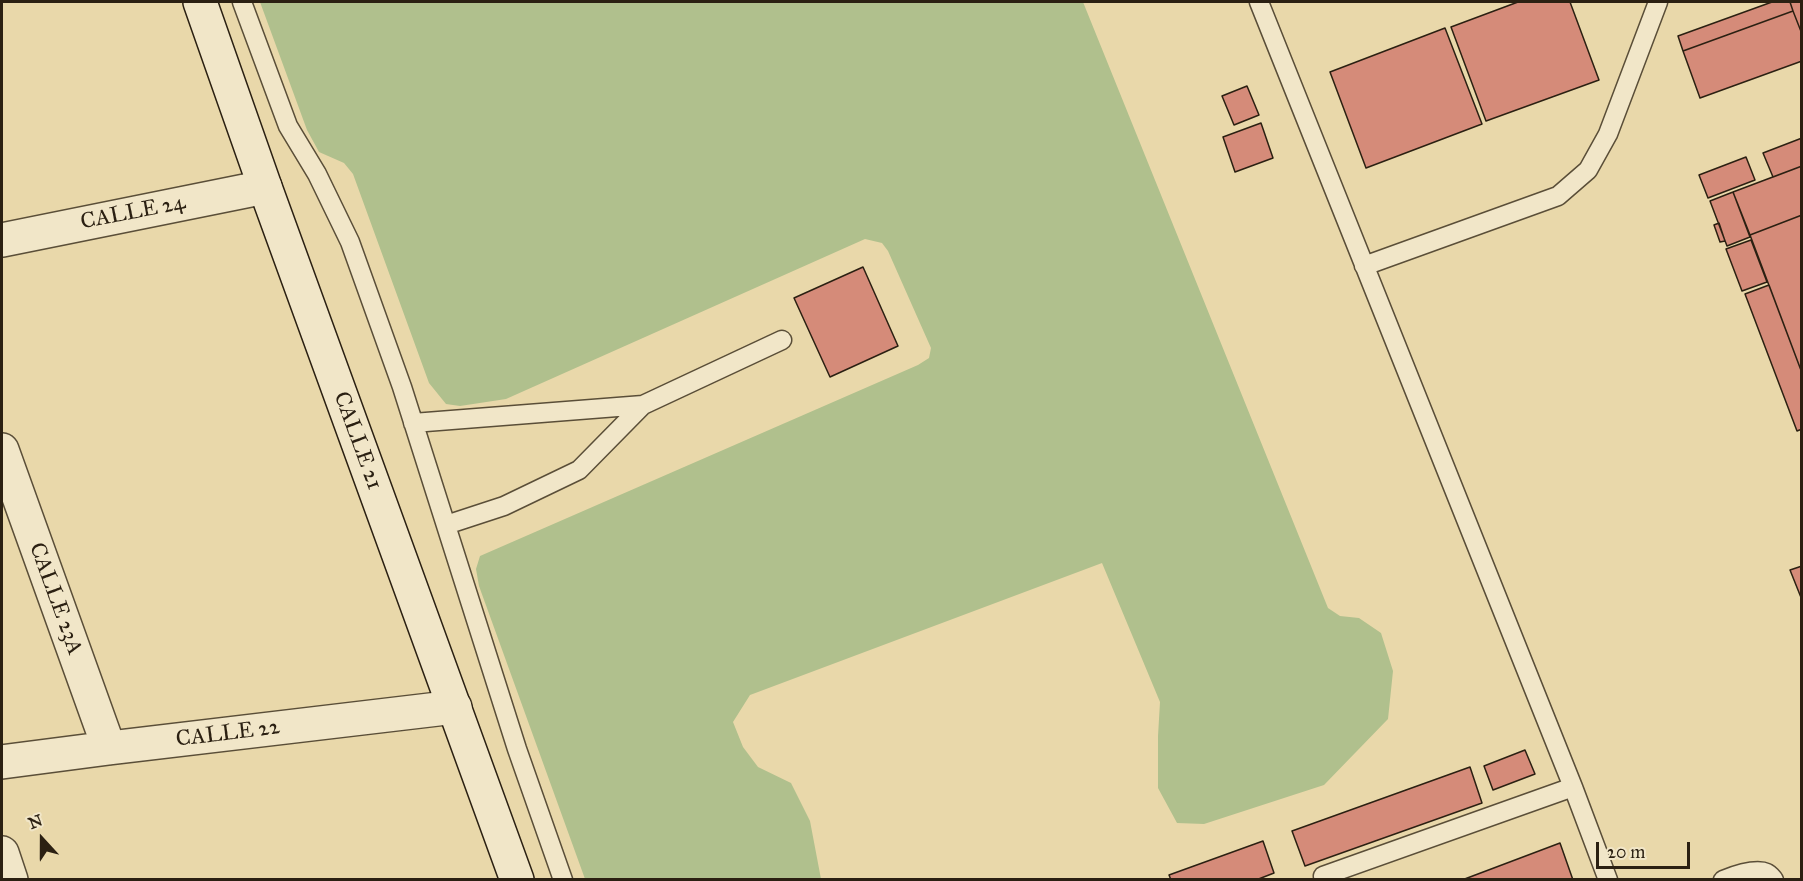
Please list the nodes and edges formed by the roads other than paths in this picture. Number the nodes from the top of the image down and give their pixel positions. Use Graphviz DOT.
graph roads {
  1 [pos="200,2"];
  2 [pos="242,2"];
  3 [pos="1259,2"];
  4 [pos="1658,2"];
  5 [pos="265,187"];
  6 [pos="2,240"];
  7 [pos="1364,266"];
  8 [pos="782,340"];
  9 [pos="643,405"];
  10 [pos="413,423"];
  11 [pos="2,450"];
  12 [pos="446,525"];
  13 [pos="455,707"];
  14 [pos="109,748"];
  15 [pos="2,762"];
  16 [pos="1573,787"];
  17 [pos="2,853"];
  18 [pos="1323,876"];
  19 [pos="11,879"];
  20 [pos="517,879"];
  21 [pos="563,879"];
  22 [pos="1608,879"];
  23 [pos="1723,879"];
  24 [pos="1774,879"];
  1 -- 5 [label="street, CALLE 21"];
  2 -- 10 [label="lane"];
  3 -- 7 [label="lane"];
  4 -- 7 [label="lane"];
  5 -- 6 [label="street, CALLE 24"];
  5 -- 13 [label="street, CALLE 21"];
  7 -- 16 [label="lane"];
  8 -- 9 [label="lane"];
  9 -- 10 [label="lane"];
  9 -- 12 [label="lane"];
  10 -- 12 [label="lane"];
  11 -- 14 [label="street, CALLE 23A"];
  12 -- 21 [label="lane"];
  13 -- 14 [label="street, CALLE 22"];
  13 -- 20 [label="street, CALLE 21"];
  14 -- 15 [label="street, CALLE 22"];
  16 -- 18 [label="lane"];
  16 -- 22 [label="lane"];
  17 -- 19 [label="street"];
  23 -- 24 [label="lane"];
}
